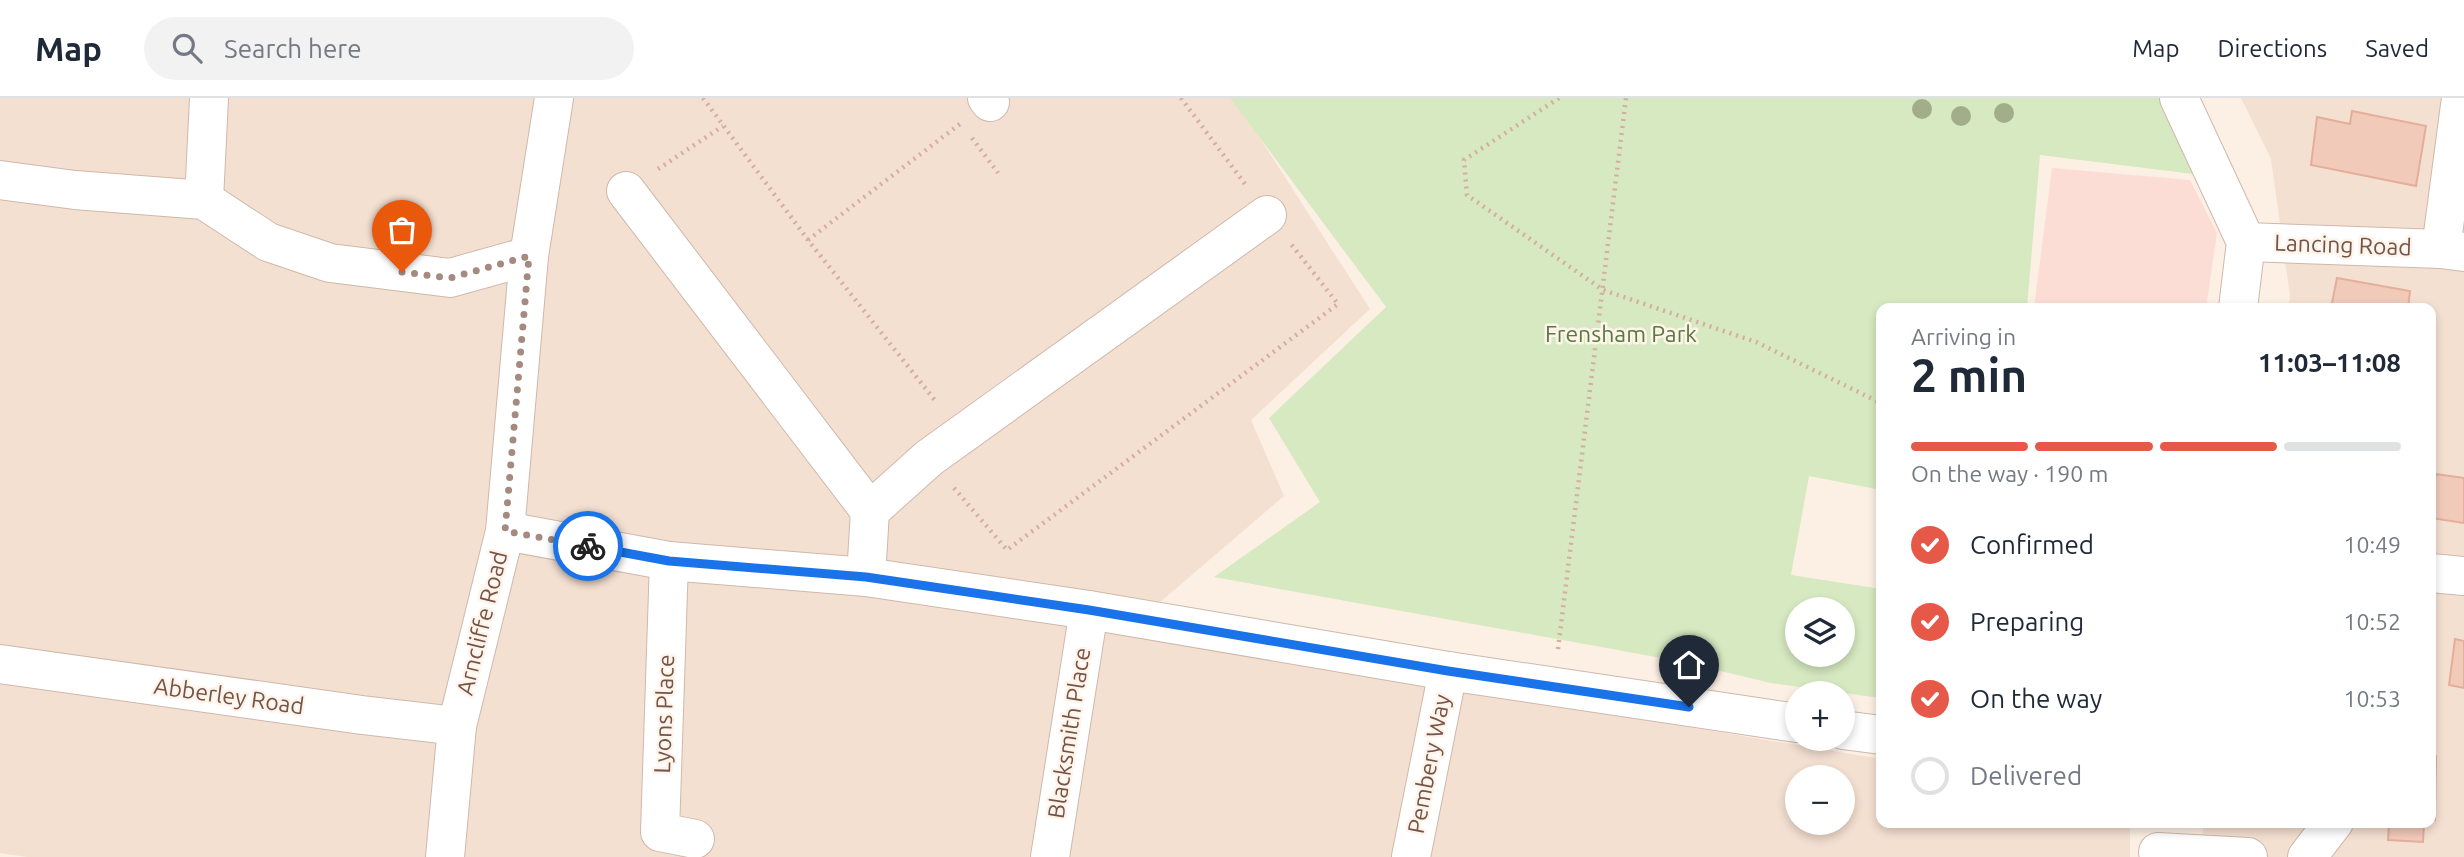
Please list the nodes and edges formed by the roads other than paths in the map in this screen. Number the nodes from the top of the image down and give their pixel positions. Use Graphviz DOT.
graph roads {
  1 [pos="209,98"];
  2 [pos="554,98"];
  3 [pos="2179,98"];
  4 [pos="2461,98"];
  5 [pos="0,180"];
  6 [pos="625,191"];
  7 [pos="204,200"];
  8 [pos="1267,215"];
  9 [pos="2246,242"];
  10 [pos="2452,251"];
  11 [pos="529,256"];
  12 [pos="2239,303"];
  13 [pos="870,511"];
  14 [pos="505,531"];
  15 [pos="669,561"];
  16 [pos="2436,573"];
  17 [pos="2464,576"];
  18 [pos="866,577"];
  19 [pos="1089,610"];
  20 [pos="0,664"];
  21 [pos="1448,671"];
  22 [pos="1785,721"];
  23 [pos="457,726"];
  24 [pos="1855,732"];
  25 [pos="1876,734"];
  26 [pos="2329,828"];
  27 [pos="695,839"];
  28 [pos="2159,844"];
  29 [pos="2304,855"];
  30 [pos="445,857"];
  31 [pos="1050,857"];
  32 [pos="1411,857"];
  33 [pos="2248,857"];
  1 -- 7 [label="street"];
  2 -- 11 [label="street, Arncliffe Road"];
  3 -- 9 [label="street"];
  4 -- 10 [label="street, Lancing Road"];
  5 -- 7 [label="street"];
  6 -- 13 [label="street"];
  7 -- 11 [label="street"];
  8 -- 13 [label="street"];
  9 -- 10 [label="street, Lancing Road"];
  9 -- 12 [label="street"];
  11 -- 14 [label="street, Arncliffe Road"];
  13 -- 18 [label="street"];
  14 -- 15 [label="street"];
  14 -- 23 [label="street, Arncliffe Road"];
  15 -- 18 [label="street"];
  15 -- 27 [label="street, Lyons Place"];
  16 -- 17 [label="street"];
  18 -- 19 [label="street"];
  19 -- 21 [label="street"];
  19 -- 31 [label="street, Blacksmith Place"];
  20 -- 23 [label="street, Abberley Road"];
  21 -- 22 [label="street"];
  21 -- 32 [label="street, Pembery Way"];
  23 -- 30 [label="street, Arncliffe Road"];
  24 -- 25 [label="street"];
  26 -- 29 [label="street"];
  28 -- 33 [label="street"];
}
